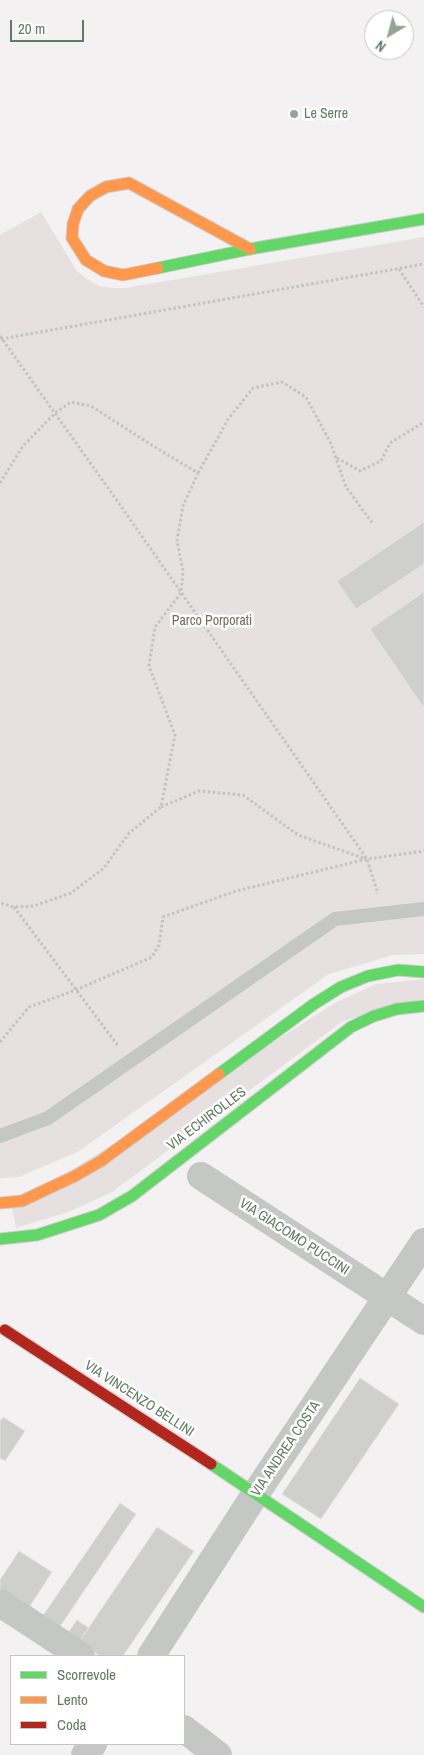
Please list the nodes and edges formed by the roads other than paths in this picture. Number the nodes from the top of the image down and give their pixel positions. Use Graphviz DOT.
graph roads {
  1 [pos="424,219"];
  2 [pos="250,249"];
  3 [pos="424,909"];
  4 [pos="424,972"];
  5 [pos="424,1006"];
  6 [pos="0,1136"];
  7 [pos="201,1176"];
  8 [pos="0,1204"];
  9 [pos="0,1238"];
  10 [pos="424,1242"];
  11 [pos="388,1297"];
  12 [pos="424,1321"];
  13 [pos="5,1330"];
  14 [pos="256,1493"];
  15 [pos="0,1603"];
  16 [pos="424,1607"];
  17 [pos="79,1655"];
  18 [pos="152,1655"];
  19 [pos="185,1730"];
  20 [pos="218,1755"];
  1 -- 2 [label="street"];
  2 -- 2 [label="street"];
  3 -- 6 [label="lane"];
  4 -- 8 [label="street, VIA ECHIROLLES"];
  5 -- 9 [label="street, VIA ECHIROLLES"];
  7 -- 11 [label="street, VIA GIACOMO PUCCINI"];
  10 -- 11 [label="street, VIA ANDREA COSTA"];
  11 -- 12 [label="street, VIA GIACOMO PUCCINI"];
  11 -- 14 [label="street, VIA ANDREA COSTA"];
  13 -- 14 [label="street, VIA VINCENZO BELLINI"];
  14 -- 16 [label="street, VIA VINCENZO BELLINI"];
  14 -- 18 [label="street, VIA ANDREA COSTA"];
  15 -- 17 [label="street"];
  19 -- 20 [label="street"];
}
